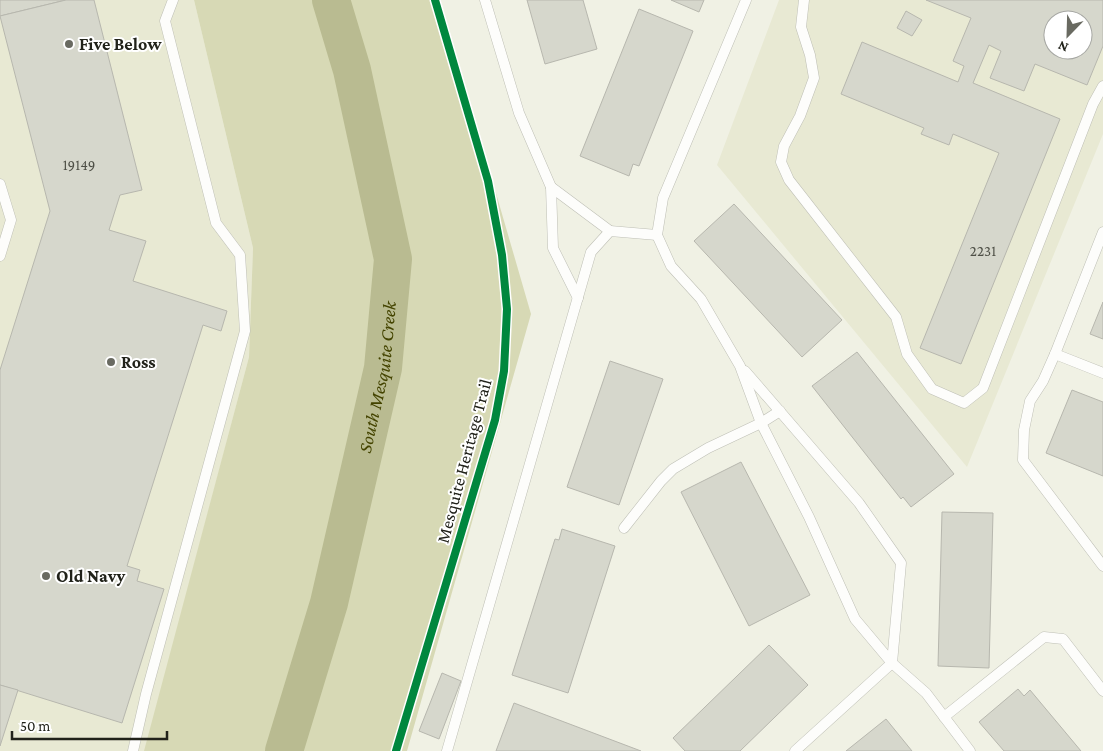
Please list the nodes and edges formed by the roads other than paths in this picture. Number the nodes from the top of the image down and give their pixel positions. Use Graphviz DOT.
graph roads {
  1 [pos="173,0"];
  2 [pos="485,0"];
  3 [pos="746,0"];
  4 [pos="804,0"];
  5 [pos="1103,86"];
  6 [pos="0,184"];
  7 [pos="551,187"];
  8 [pos="0,216"];
  9 [pos="10,220"];
  10 [pos="610,231"];
  11 [pos="1103,232"];
  12 [pos="657,234"];
  13 [pos="0,256"];
  14 [pos="578,298"];
  15 [pos="1055,354"];
  16 [pos="740,366"];
  17 [pos="1103,373"];
  18 [pos="780,411"];
  19 [pos="761,423"];
  20 [pos="624,528"];
  21 [pos="1103,566"];
  22 [pos="892,663"];
  23 [pos="1103,691"];
  24 [pos="944,717"];
  25 [pos="133,751"];
  26 [pos="447,751"];
  27 [pos="794,751"];
  28 [pos="970,751"];
  1 -- 25 [label="lane"];
  2 -- 7 [label="lane"];
  3 -- 12 [label="lane"];
  4 -- 5 [label="lane"];
  6 -- 9 [label="lane"];
  7 -- 10 [label="lane"];
  7 -- 14 [label="lane"];
  8 -- 9 [label="lane"];
  9 -- 13 [label="lane"];
  10 -- 12 [label="lane"];
  10 -- 14 [label="lane"];
  11 -- 15 [label="lane"];
  12 -- 16 [label="lane"];
  14 -- 26 [label="lane"];
  15 -- 17 [label="lane"];
  15 -- 21 [label="lane"];
  16 -- 18 [label="lane"];
  16 -- 19 [label="lane"];
  18 -- 19 [label="lane"];
  18 -- 22 [label="lane"];
  19 -- 20 [label="lane"];
  19 -- 22 [label="lane"];
  22 -- 24 [label="lane"];
  22 -- 27 [label="lane"];
  23 -- 24 [label="lane"];
  24 -- 28 [label="lane"];
}
